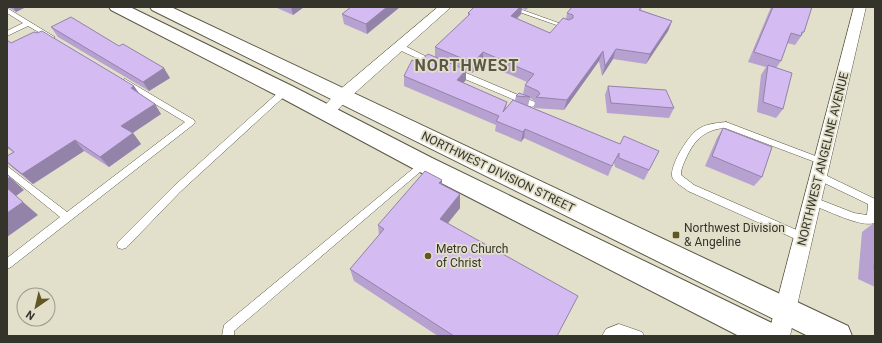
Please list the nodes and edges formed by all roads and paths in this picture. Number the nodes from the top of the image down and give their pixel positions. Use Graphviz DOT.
graph roads {
  1 [pos="117,7"];
  2 [pos="158,7"];
  3 [pos="445,7"];
  4 [pos="508,7"];
  5 [pos="860,7"];
  6 [pos="7,10"];
  7 [pos="28,23"];
  8 [pos="568,27"];
  9 [pos="7,34"];
  10 [pos="62,44"];
  11 [pos="400,47"];
  12 [pos="116,77"];
  13 [pos="285,91"];
  14 [pos="342,96"];
  15 [pos="532,104"];
  16 [pos="326,113"];
  17 [pos="424,164"];
  18 [pos="7,169"];
  19 [pos="821,169"];
  20 [pos="813,201"];
  21 [pos="873,210"];
  22 [pos="67,217"];
  23 [pos="804,238"];
  24 [pos="122,245"];
  25 [pos="7,264"];
  26 [pos="785,310"];
  27 [pos="228,336"];
  28 [pos="608,336"];
  29 [pos="638,336"];
  30 [pos="768,336"];
  31 [pos="778,336"];
  32 [pos="838,336"];
  1 -- 13 [label="main road, NORTHWEST DIVISION STREET"];
  2 -- 14 [label="main road, NORTHWEST DIVISION STREET"];
  3 -- 11 [label="street"];
  4 -- 8 [label="lane"];
  5 -- 19 [label="street, NORTHWEST ANGELINE AVENUE"];
  6 -- 7 [label="lane"];
  7 -- 9 [label="lane"];
  7 -- 10 [label="lane"];
  11 -- 14 [label="street"];
  11 -- 15 [label="lane"];
  12 -- 22 [label="lane"];
  13 -- 16 [label="main road, NORTHWEST DIVISION STREET"];
  13 -- 24 [label="lane"];
  14 -- 16 [label="street"];
  14 -- 26 [label="main road, NORTHWEST DIVISION STREET"];
  16 -- 17 [label="main road, NORTHWEST DIVISION STREET"];
  17 -- 27 [label="lane"];
  17 -- 30 [label="main road, NORTHWEST DIVISION STREET"];
  18 -- 22 [label="lane"];
  19 -- 20 [label="street, NORTHWEST ANGELINE AVENUE"];
  19 -- 21 [label="lane"];
  19 -- 23 [label="lane"];
  20 -- 21 [label="lane"];
  20 -- 23 [label="street, NORTHWEST ANGELINE AVENUE"];
  22 -- 25 [label="lane"];
  23 -- 26 [label="street, NORTHWEST ANGELINE AVENUE"];
  26 -- 31 [label="street, NORTHWEST ANGELINE AVENUE"];
  26 -- 32 [label="main road, NORTHWEST DIVISION STREET"];
  28 -- 29 [label="lane"];
}
